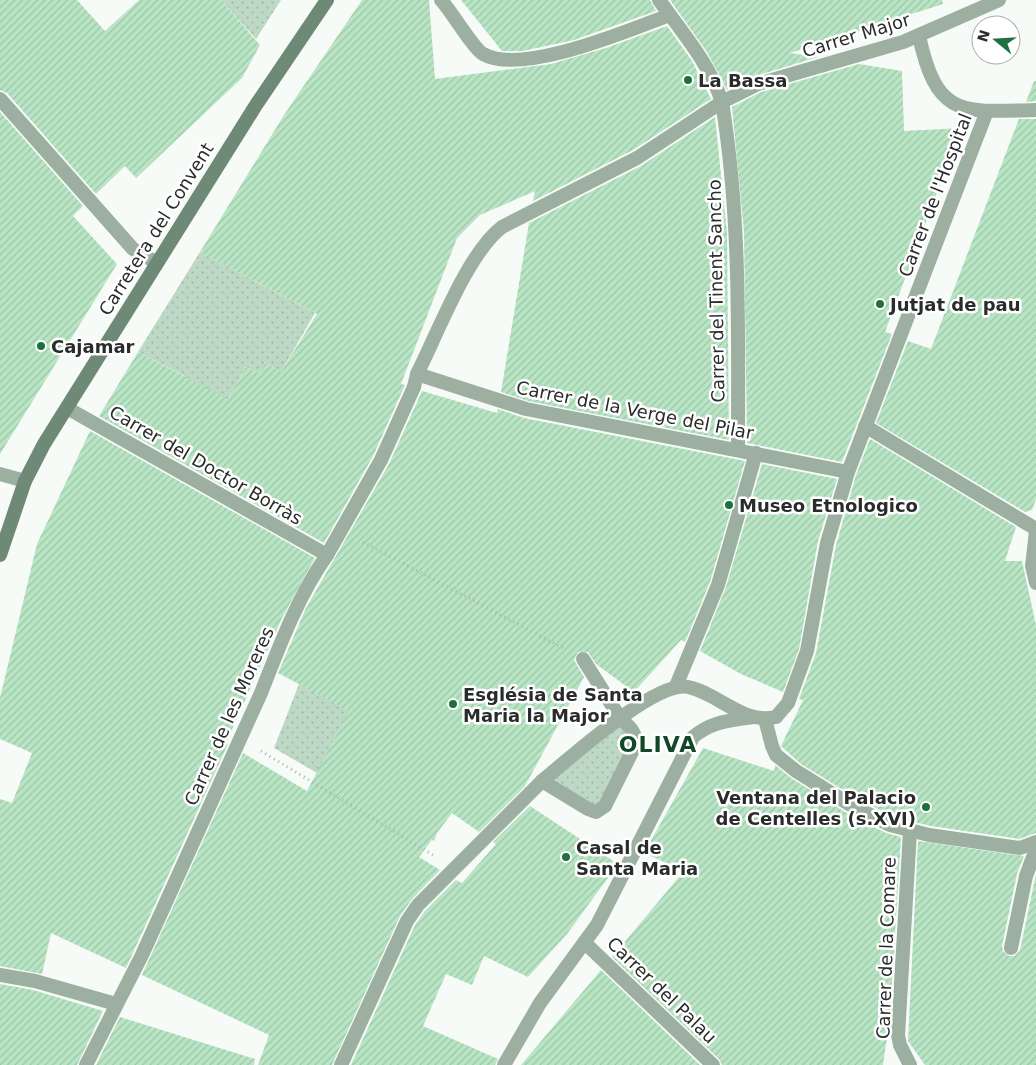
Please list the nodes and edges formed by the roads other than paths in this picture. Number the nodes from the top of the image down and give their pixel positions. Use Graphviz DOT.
graph roads {
  1 [pos="326,0"];
  2 [pos="441,0"];
  3 [pos="659,0"];
  4 [pos="998,0"];
  5 [pos="670,15"];
  6 [pos="919,36"];
  7 [pos="0,99"];
  8 [pos="722,102"];
  9 [pos="1036,110"];
  10 [pos="988,111"];
  11 [pos="526,214"];
  12 [pos="157,263"];
  13 [pos="416,380"];
  14 [pos="67,408"];
  15 [pos="865,426"];
  16 [pos="738,450"];
  17 [pos="756,453"];
  18 [pos="848,472"];
  19 [pos="0,474"];
  20 [pos="24,482"];
  21 [pos="1036,530"];
  22 [pos="0,555"];
  23 [pos="327,555"];
  24 [pos="1036,583"];
  25 [pos="583,659"];
  26 [pos="676,686"];
  27 [pos="620,718"];
  28 [pos="765,718"];
  29 [pos="542,781"];
  30 [pos="910,831"];
  31 [pos="1036,842"];
  32 [pos="1036,849"];
  33 [pos="585,943"];
  34 [pos="1012,948"];
  35 [pos="0,975"];
  36 [pos="116,1004"];
  37 [pos="345,1064"];
  38 [pos="86,1065"];
  39 [pos="504,1065"];
  40 [pos="713,1065"];
  41 [pos="910,1065"];
  1 -- 12 [label="main road, Carretera del Convent"];
  2 -- 5 [label="street"];
  3 -- 5 [label="street, Carrer del Tinent Sancho"];
  4 -- 6 [label="street, Carrer Major"];
  5 -- 8 [label="street, Carrer del Tinent Sancho"];
  6 -- 8 [label="street, Carrer Major"];
  6 -- 10 [label="street"];
  7 -- 12 [label="street"];
  8 -- 11 [label="street, Carrer Major"];
  8 -- 16 [label="street, Carrer del Tinent Sancho"];
  9 -- 10 [label="street"];
  10 -- 15 [label="street, Carrer de l'Hospital"];
  11 -- 13 [label="street, Carrer de les Moreres"];
  12 -- 14 [label="main road, Carretera del Convent"];
  13 -- 16 [label="street, Carrer de la Verge del Pilar"];
  13 -- 23 [label="street, Carrer de les Moreres"];
  14 -- 20 [label="main road, Carretera del Convent"];
  14 -- 23 [label="street, Carrer del Doctor Borràs"];
  15 -- 18 [label="street, Carrer de l'Hospital"];
  15 -- 21 [label="street"];
  16 -- 17 [label="street, Carrer de la Verge del Pilar"];
  17 -- 18 [label="street, Carrer de la Verge del Pilar"];
  17 -- 26 [label="street"];
  18 -- 28 [label="street, Carrer de l'Hospital"];
  19 -- 20 [label="street"];
  20 -- 22 [label="main road, Carretera del Convent"];
  21 -- 24 [label="street"];
  23 -- 36 [label="street, Carrer de les Moreres"];
  25 -- 27 [label="street"];
  26 -- 27 [label="street"];
  26 -- 28 [label="street"];
  27 -- 29 [label="street"];
  27 -- 29 [label="street"];
  28 -- 30 [label="street"];
  28 -- 33 [label="street"];
  29 -- 37 [label="street"];
  30 -- 31 [label="street"];
  30 -- 41 [label="street, Carrer de la Comare"];
  32 -- 34 [label="street"];
  33 -- 39 [label="street"];
  33 -- 40 [label="street, Carrer del Palau"];
  35 -- 36 [label="street"];
  36 -- 38 [label="street, Carrer de les Moreres"];
}
